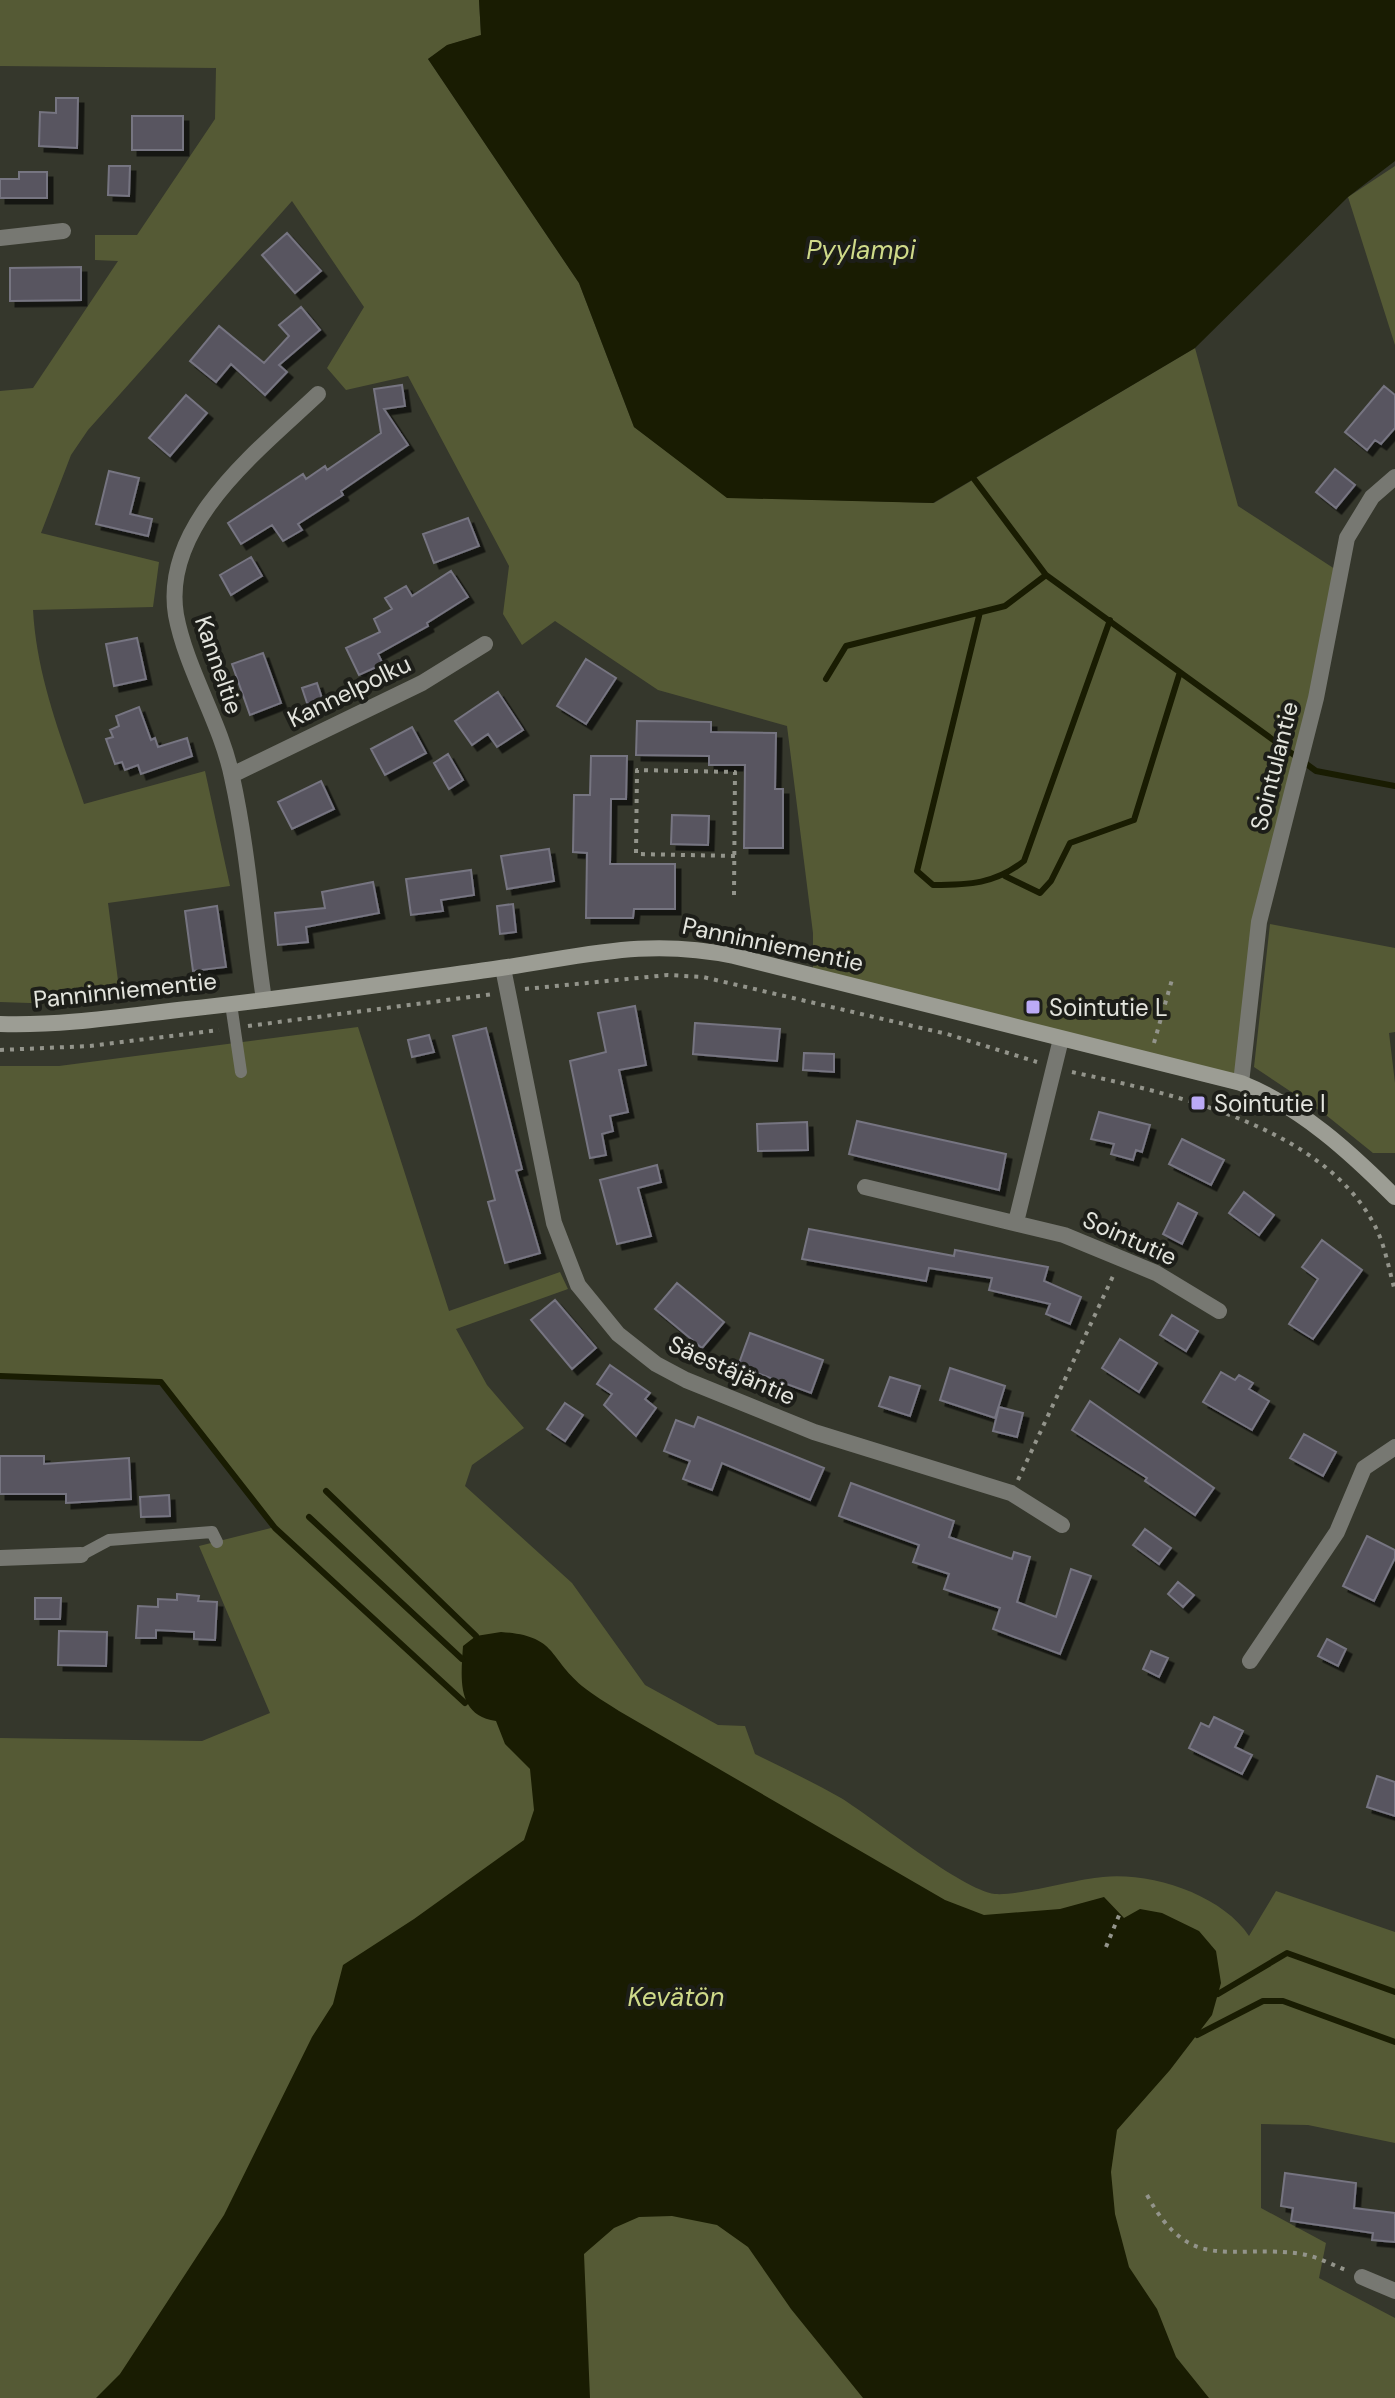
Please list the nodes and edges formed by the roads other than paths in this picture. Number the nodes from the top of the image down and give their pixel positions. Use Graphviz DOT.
graph roads {
  1 [pos="63,231"];
  2 [pos="0,238"];
  3 [pos="318,394"];
  4 [pos="1395,477"];
  5 [pos="485,644"];
  6 [pos="232,775"];
  7 [pos="503,968"];
  8 [pos="264,1000"];
  9 [pos="231,1004"];
  10 [pos="0,1024"];
  11 [pos="1061,1039"];
  12 [pos="241,1072"];
  13 [pos="1241,1083"];
  14 [pos="865,1187"];
  15 [pos="1395,1197"];
  16 [pos="1016,1222"];
  17 [pos="1219,1311"];
  18 [pos="1395,1447"];
  19 [pos="1062,1525"];
  20 [pos="217,1542"];
  21 [pos="81,1555"];
  22 [pos="0,1558"];
  23 [pos="1250,1661"];
  24 [pos="1362,2277"];
  25 [pos="1395,2291"];
  1 -- 2 [label="street"];
  3 -- 6 [label="street, Kanneltie"];
  4 -- 13 [label="street, Sointulantie"];
  5 -- 6 [label="street, Kannelpolku"];
  6 -- 8 [label="street, Kanneltie"];
  7 -- 8 [label="street, Panninniementie"];
  7 -- 11 [label="street, Panninniementie"];
  7 -- 19 [label="street, Säestäjäntie"];
  8 -- 9 [label="street, Panninniementie"];
  9 -- 10 [label="street, Panninniementie"];
  9 -- 12 [label="lane"];
  11 -- 13 [label="street, Panninniementie"];
  11 -- 16 [label="street"];
  13 -- 15 [label="street, Panninniementie"];
  14 -- 16 [label="street, Sointutie"];
  16 -- 17 [label="street, Sointutie"];
  18 -- 23 [label="street"];
  20 -- 21 [label="lane"];
  21 -- 22 [label="street"];
  24 -- 25 [label="street"];
}
